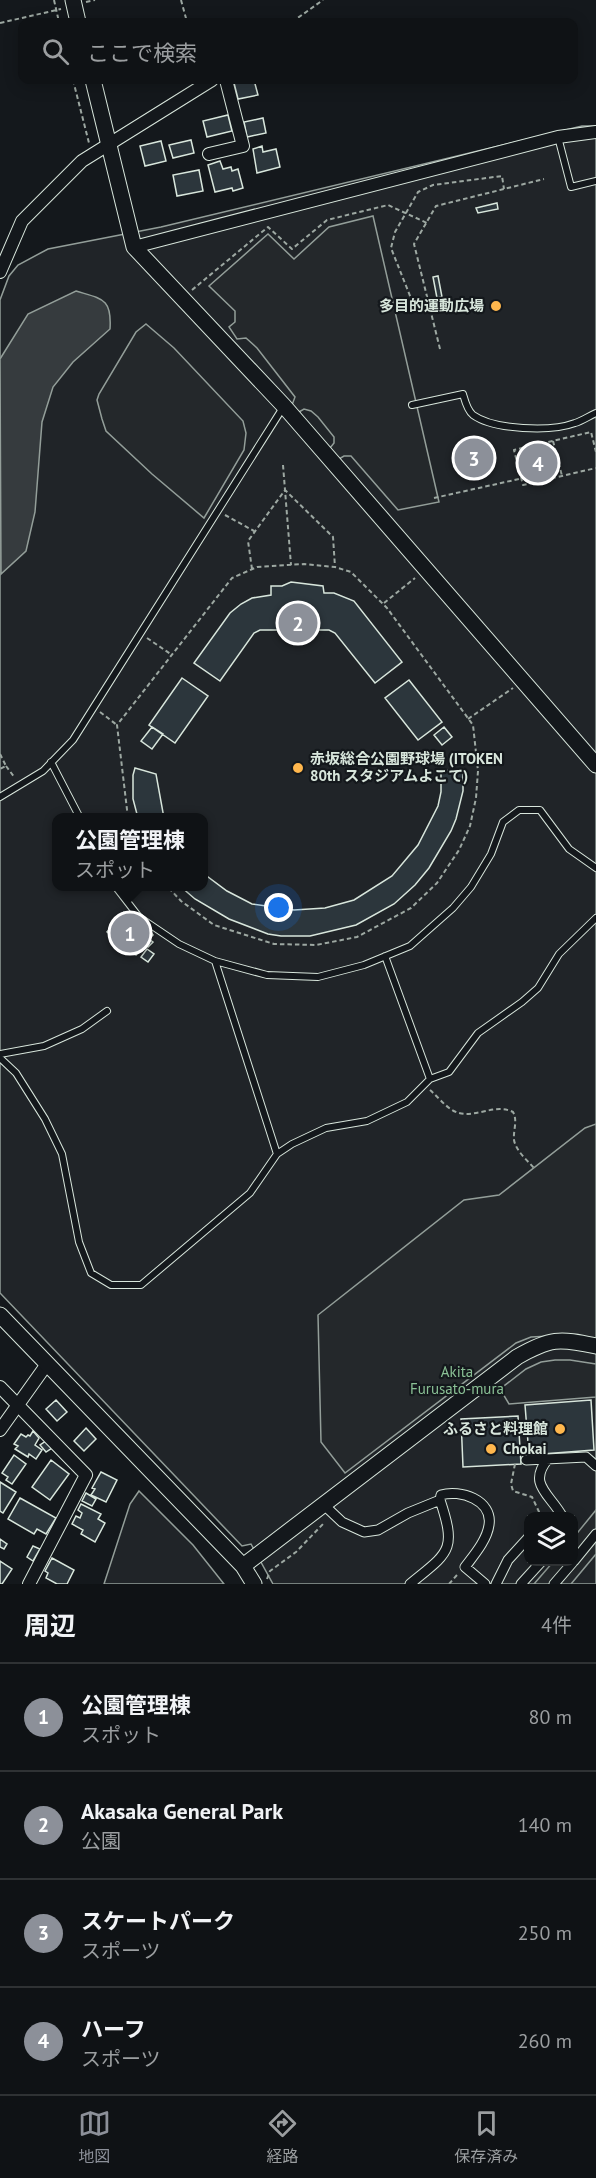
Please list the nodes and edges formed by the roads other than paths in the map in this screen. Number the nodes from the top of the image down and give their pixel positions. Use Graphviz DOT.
graph roads {
  1 [pos="73,3"];
  2 [pos="77,18"];
  3 [pos="94,84"];
  4 [pos="206,84"];
  5 [pos="227,84"];
  6 [pos="596,132"];
  7 [pos="558,137"];
  8 [pos="109,145"];
  9 [pos="209,154"];
  10 [pos="596,181"];
  11 [pos="134,247"];
  12 [pos="0,272"];
  13 [pos="412,405"];
  14 [pos="284,406"];
  15 [pos="596,413"];
  16 [pos="51,762"];
  17 [pos="596,765"];
  18 [pos="0,797"];
  19 [pos="77,813"];
  20 [pos="596,868"];
  21 [pos="119,891"];
  22 [pos="596,918"];
  23 [pos="385,956"];
  24 [pos="215,961"];
  25 [pos="107,1011"];
  26 [pos="0,1056"];
  27 [pos="430,1078"];
  28 [pos="277,1154"];
  29 [pos="0,1315"];
  30 [pos="596,1346"];
  31 [pos="47,1364"];
  32 [pos="0,1388"];
  33 [pos="18,1406"];
  34 [pos="0,1430"];
  35 [pos="548,1458"];
  36 [pos="526,1461"];
  37 [pos="596,1466"];
  38 [pos="440,1500"];
  39 [pos="324,1505"];
  40 [pos="559,1512"];
  41 [pos="596,1534"];
  42 [pos="524,1542"];
  43 [pos="578,1547"];
  44 [pos="243,1566"];
  45 [pos="537,1566"];
  46 [pos="569,1566"];
  47 [pos="29,1584"];
  48 [pos="254,1584"];
  49 [pos="410,1584"];
  50 [pos="485,1584"];
  51 [pos="496,1584"];
  52 [pos="521,1584"];
  53 [pos="554,1584"];
  1 -- 2 [label="street"];
  3 -- 8 [label="street"];
  4 -- 8 [label="street"];
  5 -- 9 [label="street"];
  6 -- 7 [label="street"];
  7 -- 10 [label="lane"];
  7 -- 11 [label="street"];
  8 -- 11 [label="street"];
  8 -- 12 [label="street"];
  11 -- 14 [label="street"];
  13 -- 15 [label="lane"];
  14 -- 16 [label="lane"];
  14 -- 17 [label="street"];
  16 -- 18 [label="lane"];
  16 -- 19 [label="lane"];
  20 -- 23 [label="lane"];
  21 -- 24 [label="lane"];
  22 -- 27 [label="lane"];
  23 -- 24 [label="lane"];
  23 -- 27 [label="lane"];
  24 -- 28 [label="lane"];
  25 -- 26 [label="lane"];
  26 -- 28 [label="lane"];
  27 -- 28 [label="lane"];
  29 -- 31 [label="street"];
  30 -- 39 [label="street"];
  31 -- 33 [label="street"];
  31 -- 44 [label="street"];
  32 -- 33 [label="street"];
  33 -- 34 [label="street"];
  33 -- 47 [label="street"];
  35 -- 36 [label="street"];
  35 -- 37 [label="street"];
  35 -- 40 [label="street"];
  38 -- 39 [label="street"];
  38 -- 49 [label="street"];
  38 -- 50 [label="street"];
  39 -- 44 [label="street"];
  41 -- 43 [label="street"];
  42 -- 51 [label="street"];
  44 -- 48 [label="street"];
  45 -- 52 [label="street"];
  46 -- 53 [label="street"];
}
